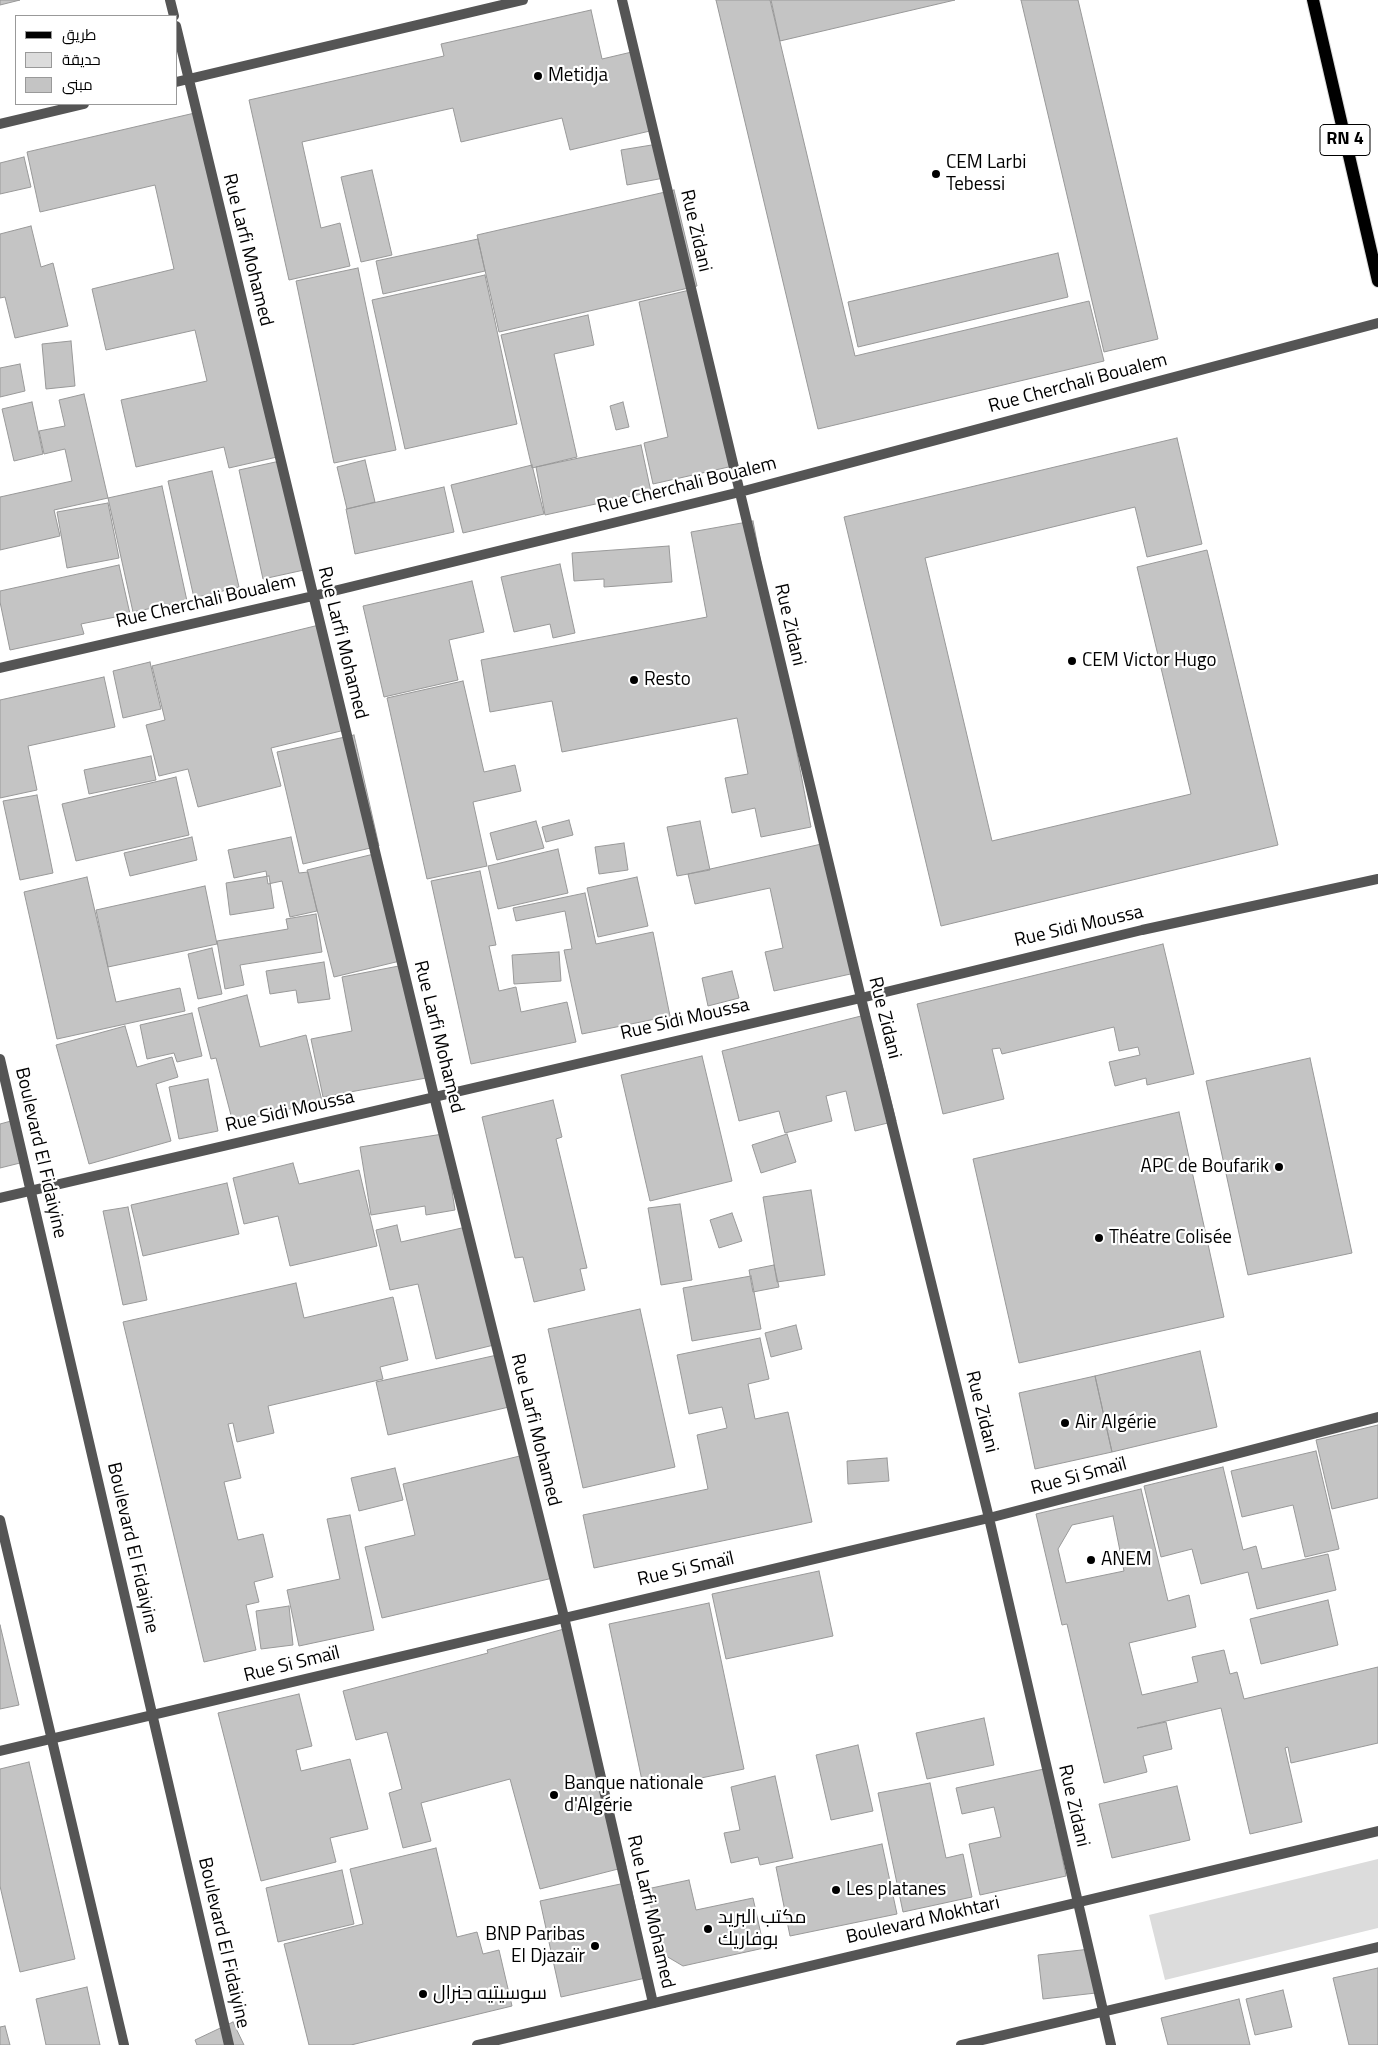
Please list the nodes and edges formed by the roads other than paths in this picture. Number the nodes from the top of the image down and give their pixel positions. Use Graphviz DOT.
graph roads {
  1 [pos="170,0"];
  2 [pos="523,0"];
  3 [pos="622,0"];
  4 [pos="1313,0"];
  5 [pos="174,15"];
  6 [pos="178,35"];
  7 [pos="188,79"];
  8 [pos="178,82"];
  9 [pos="80,105"];
  10 [pos="0,124"];
  11 [pos="1378,280"];
  12 [pos="1378,323"];
  13 [pos="740,492"];
  14 [pos="313,596"];
  15 [pos="0,668"];
  16 [pos="1378,879"];
  17 [pos="861,998"];
  18 [pos="0,1059"];
  19 [pos="434,1096"];
  20 [pos="31,1192"];
  21 [pos="0,1198"];
  22 [pos="1378,1417"];
  23 [pos="989,1518"];
  24 [pos="0,1520"];
  25 [pos="564,1617"];
  26 [pos="153,1716"];
  27 [pos="53,1739"];
  28 [pos="0,1751"];
  29 [pos="1378,1831"];
  30 [pos="1077,1902"];
  31 [pos="1378,1947"];
  32 [pos="653,2003"];
  33 [pos="1103,2012"];
  34 [pos="124,2045"];
  35 [pos="229,2045"];
  36 [pos="477,2045"];
  37 [pos="961,2045"];
  38 [pos="1111,2045"];
  1 -- 5 [label="street"];
  2 -- 7 [label="street"];
  3 -- 13 [label="street, Rue Zidani"];
  4 -- 11 [label="main road, RN 4"];
  6 -- 7 [label="street, Rue Larfi Mohamed"];
  7 -- 8 [label="street"];
  7 -- 14 [label="street, Rue Larfi Mohamed"];
  9 -- 10 [label="street"];
  12 -- 13 [label="street, Rue Cherchali Boualem"];
  13 -- 14 [label="street, Rue Cherchali Boualem"];
  13 -- 17 [label="street, Rue Zidani"];
  14 -- 15 [label="street, Rue Cherchali Boualem"];
  14 -- 19 [label="street, Rue Larfi Mohamed"];
  16 -- 17 [label="street, Rue Sidi Moussa"];
  17 -- 19 [label="street, Rue Sidi Moussa"];
  17 -- 23 [label="street, Rue Zidani"];
  18 -- 20 [label="street, Boulevard El Fidaiyine"];
  19 -- 20 [label="street, Rue Sidi Moussa"];
  19 -- 25 [label="street, Rue Larfi Mohamed"];
  20 -- 21 [label="street, Rue Sidi Moussa"];
  20 -- 26 [label="street, Boulevard El Fidaiyine"];
  22 -- 23 [label="street, Rue Si Smaïl"];
  23 -- 25 [label="street, Rue Si Smaïl"];
  23 -- 30 [label="street, Rue Zidani"];
  24 -- 27 [label="street"];
  25 -- 26 [label="street, Rue Si Smaïl"];
  25 -- 32 [label="street, Rue Larfi Mohamed"];
  26 -- 27 [label="street, Rue Si Smaïl"];
  26 -- 35 [label="street, Boulevard El Fidaiyine"];
  27 -- 28 [label="street, Rue Si Smaïl"];
  27 -- 34 [label="street"];
  29 -- 30 [label="street, Boulevard Mokhtari"];
  30 -- 32 [label="street, Boulevard Mokhtari"];
  30 -- 33 [label="street, Rue Zidani"];
  31 -- 33 [label="street"];
  32 -- 36 [label="street, Boulevard Mokhtari"];
  33 -- 37 [label="street"];
  33 -- 38 [label="street, Rue Zidani"];
}
